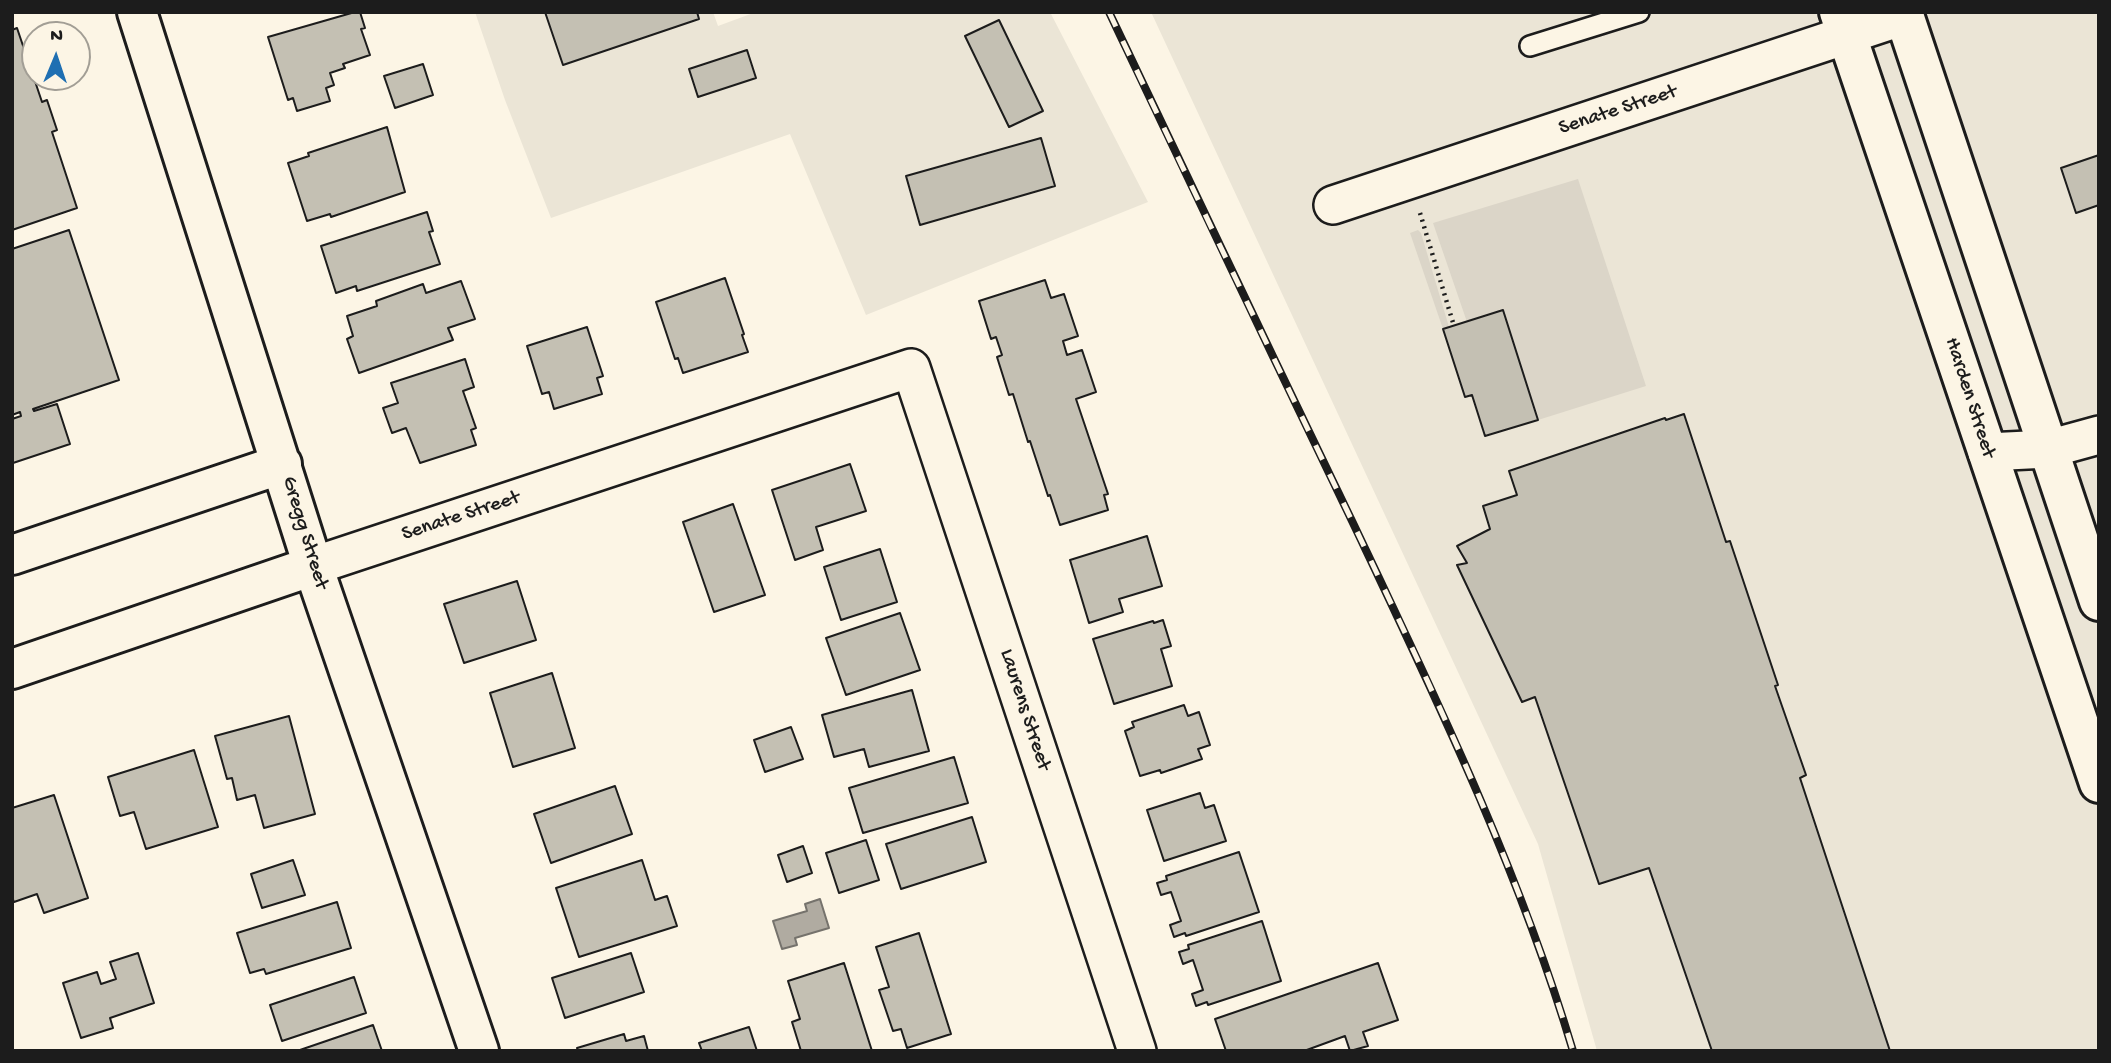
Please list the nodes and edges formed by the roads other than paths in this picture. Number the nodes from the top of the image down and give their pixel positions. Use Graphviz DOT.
graph roads {
  1 [pos="137,12"];
  2 [pos="1639,12"];
  3 [pos="1904,14"];
  4 [pos="1843,24"];
  5 [pos="1530,46"];
  6 [pos="1333,205"];
  7 [pos="911,369"];
  8 [pos="2099,435"];
  9 [pos="2048,449"];
  10 [pos="1987,452"];
  11 [pos="282,464"];
  12 [pos="12,555"];
  13 [pos="313,566"];
  14 [pos="2099,601"];
  15 [pos="12,669"];
  16 [pos="2099,783"];
  17 [pos="479,1051"];
  18 [pos="1137,1051"];
  1 -- 11 [label="street, Gregg Street"];
  2 -- 5 [label="lane"];
  3 -- 4 [label="street, Senate Street"];
  3 -- 9 [label="street"];
  4 -- 6 [label="street, Senate Street"];
  4 -- 10 [label="street, Harden Street"];
  7 -- 13 [label="street, Senate Street"];
  7 -- 18 [label="street, Laurens Street"];
  8 -- 9 [label="street"];
  9 -- 10 [label="street"];
  9 -- 14 [label="street"];
  10 -- 16 [label="street, Harden Street"];
  11 -- 12 [label="street"];
  11 -- 13 [label="street, Gregg Street"];
  13 -- 15 [label="street, Senate Street"];
  13 -- 17 [label="street, Gregg Street"];
}
